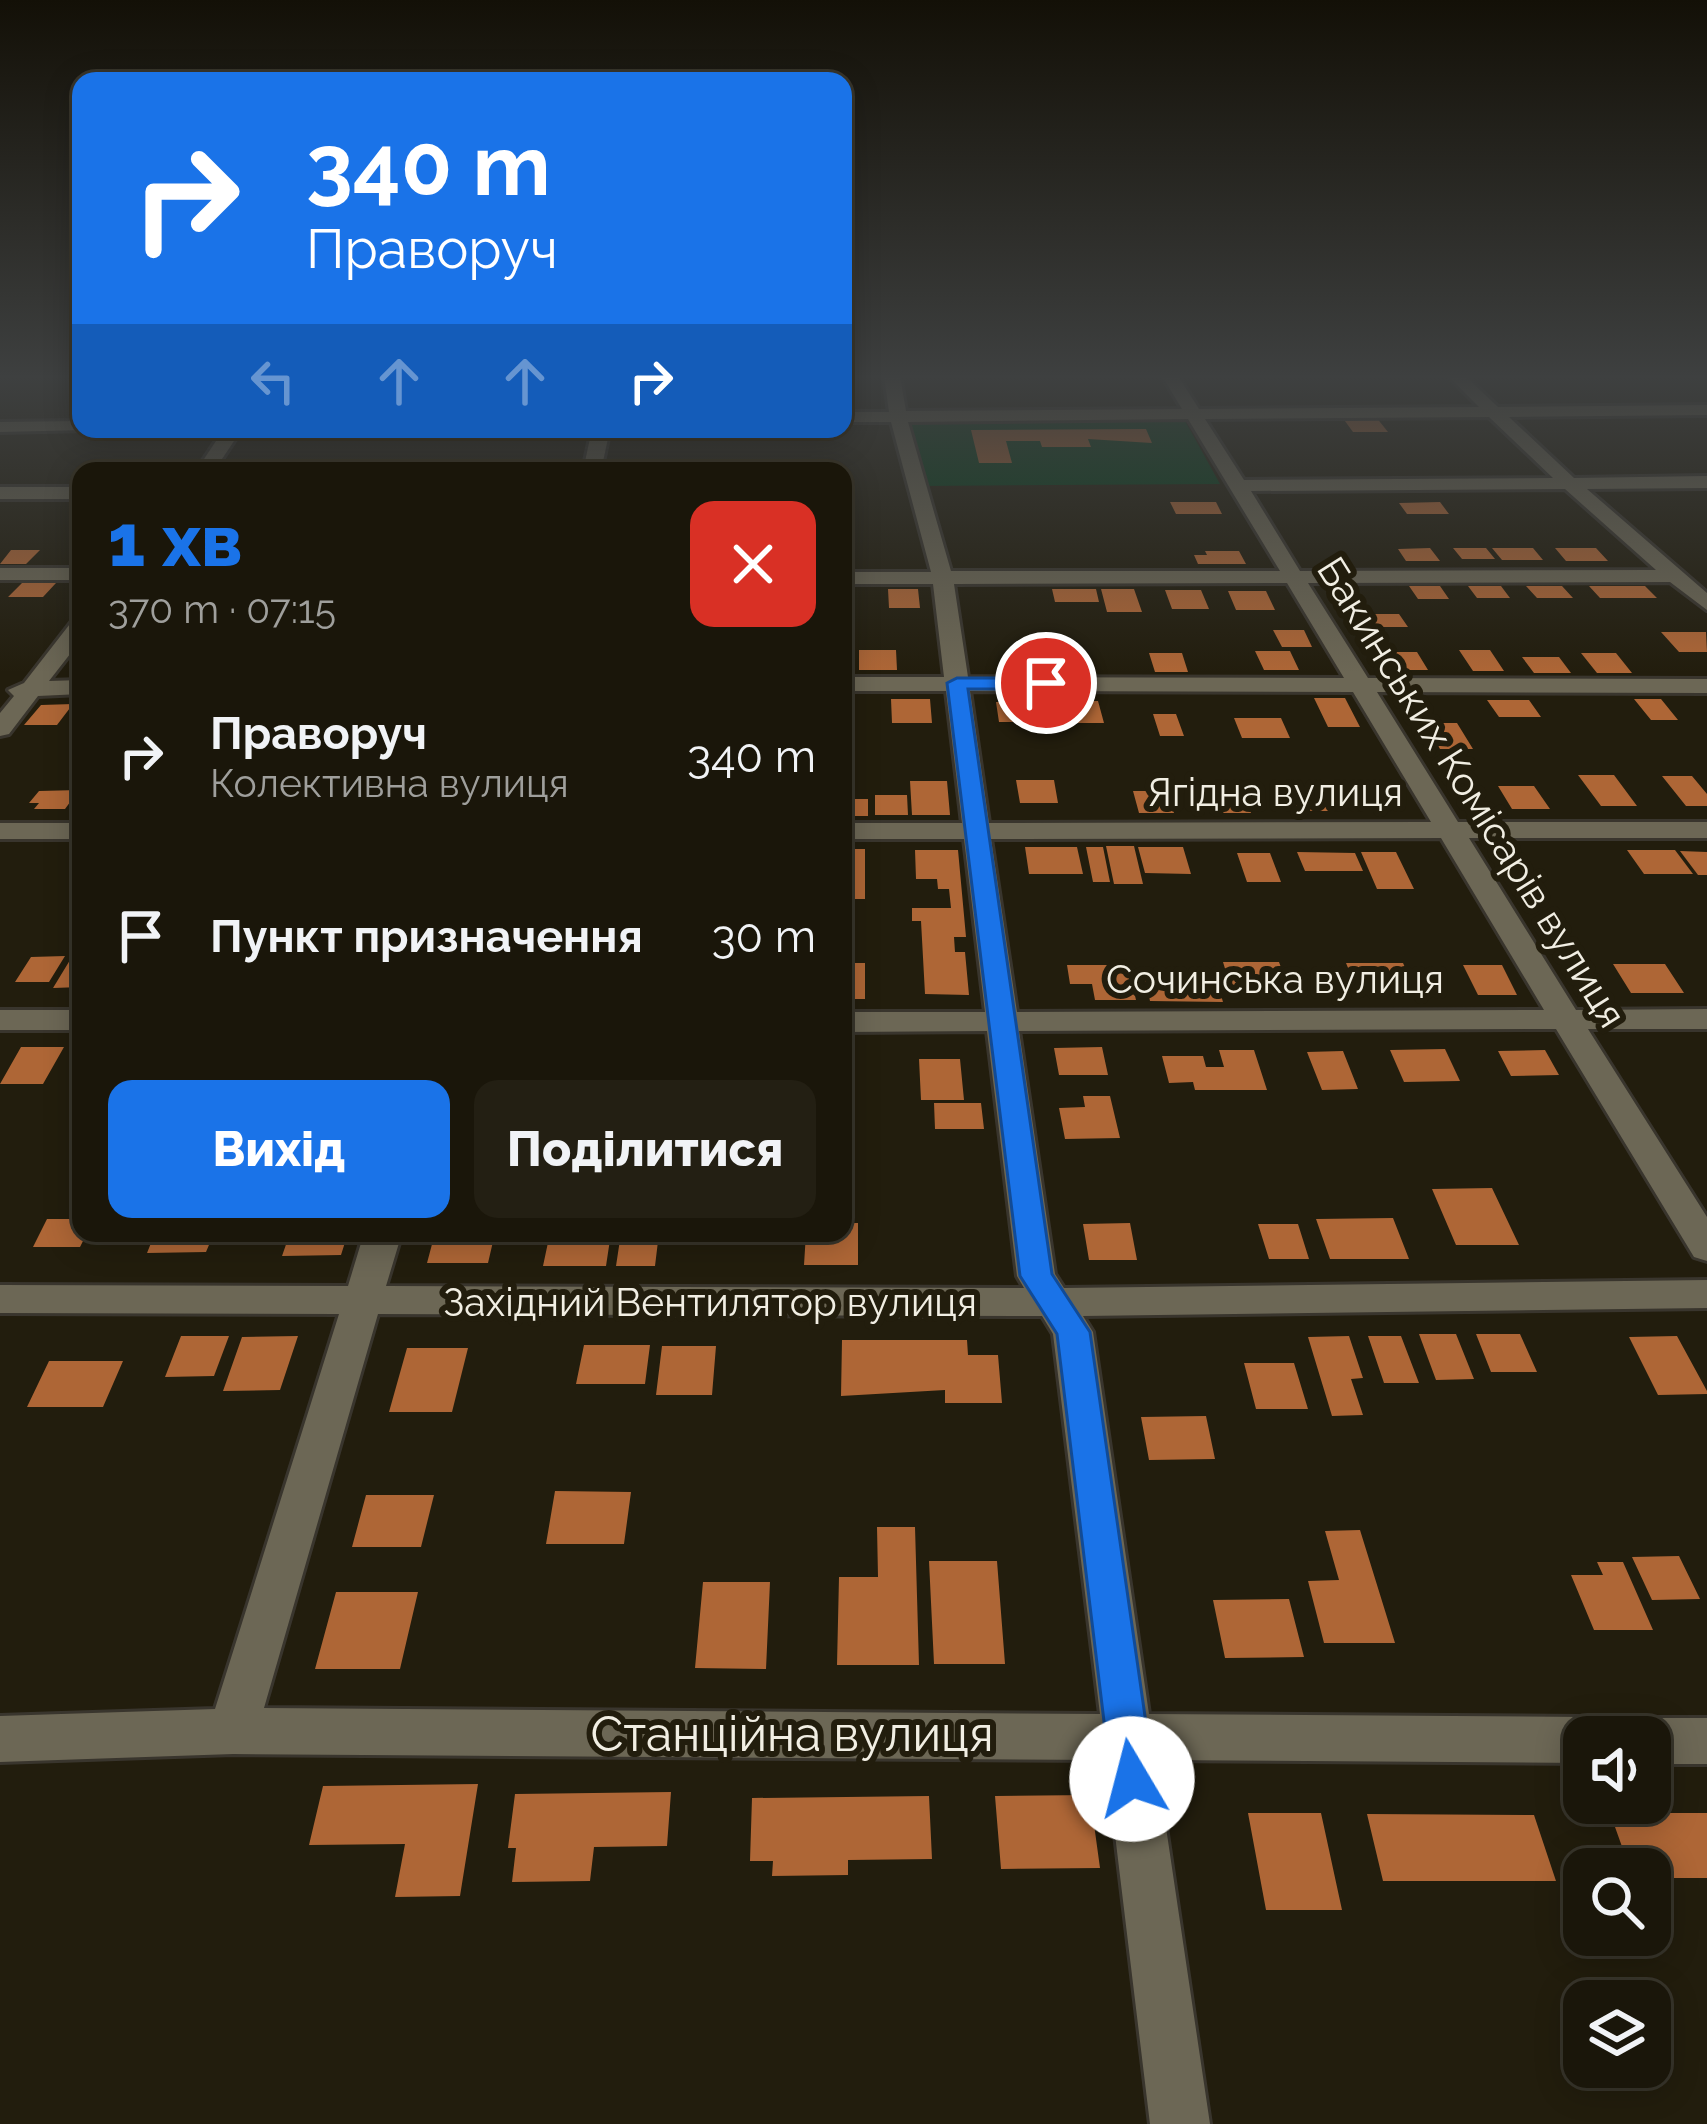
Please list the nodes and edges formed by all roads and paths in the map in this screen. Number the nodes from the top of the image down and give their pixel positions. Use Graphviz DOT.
graph roads {
  1 [pos="914,475"];
  2 [pos="1230,475"];
  3 [pos="1560,475"];
  4 [pos="1707,482"];
  5 [pos="1568,483"];
  6 [pos="1237,486"];
  7 [pos="0,494"];
  8 [pos="72,494"];
  9 [pos="0,574"];
  10 [pos="72,574"];
  11 [pos="1292,575"];
  12 [pos="1675,576"];
  13 [pos="852,578"];
  14 [pos="943,579"];
  15 [pos="1707,604"];
  16 [pos="72,637"];
  17 [pos="957,683"];
  18 [pos="852,684"];
  19 [pos="1360,684"];
  20 [pos="1707,686"];
  21 [pos="72,687"];
  22 [pos="32,688"];
  23 [pos="0,693"];
  24 [pos="0,729"];
  25 [pos="0,830"];
  26 [pos="977,830"];
  27 [pos="1707,830"];
  28 [pos="72,831"];
  29 [pos="852,831"];
  30 [pos="1450,831"];
  31 [pos="1566,1019"];
  32 [pos="1707,1019"];
  33 [pos="0,1020"];
  34 [pos="72,1020"];
  35 [pos="852,1022"];
  36 [pos="1002,1023"];
  37 [pos="380,1242"];
  38 [pos="1707,1248"];
  39 [pos="1707,1294"];
  40 [pos="0,1299"];
  41 [pos="362,1301"];
  42 [pos="1054,1302"];
  43 [pos="233,1731"];
  44 [pos="1126,1736"];
  45 [pos="0,1739"];
  46 [pos="1563,1740"];
  47 [pos="1671,1741"];
  48 [pos="1707,1741"];
  49 [pos="1180,2124"];
  1 -- 14 [label="street"];
  2 -- 6 [label="street, Бакинських Комісарів вулиця"];
  3 -- 5 [label="street"];
  4 -- 5 [label="street"];
  5 -- 6 [label="street"];
  5 -- 12 [label="street"];
  6 -- 11 [label="street, Бакинських Комісарів вулиця"];
  7 -- 8 [label="street"];
  9 -- 10 [label="street"];
  11 -- 12 [label="street"];
  11 -- 14 [label="street"];
  11 -- 19 [label="street, Бакинських Комісарів вулиця"];
  12 -- 15 [label="street"];
  13 -- 14 [label="street"];
  14 -- 17 [label="street"];
  16 -- 22 [label="street"];
  17 -- 18 [label="street"];
  17 -- 19 [label="street"];
  17 -- 26 [label="street"];
  19 -- 20 [label="street"];
  19 -- 30 [label="street, Бакинських Комісарів вулиця"];
  21 -- 22 [label="street"];
  22 -- 23 [label="street"];
  22 -- 24 [label="street"];
  25 -- 28 [label="street"];
  26 -- 29 [label="street, Ягідна вулиця"];
  26 -- 30 [label="street, Ягідна вулиця"];
  26 -- 36 [label="street"];
  27 -- 30 [label="street, Ягідна вулиця"];
  30 -- 31 [label="street, Бакинських Комісарів вулиця"];
  31 -- 32 [label="street, Сочинська вулиця"];
  31 -- 36 [label="street, Сочинська вулиця"];
  31 -- 38 [label="street, Бакинських Комісарів вулиця"];
  33 -- 34 [label="street"];
  35 -- 36 [label="street, Сочинська вулиця"];
  36 -- 42 [label="street"];
  37 -- 41 [label="street"];
  39 -- 42 [label="street, Західний Вентилятор вулиця"];
  40 -- 41 [label="street, Західний Вентилятор вулиця"];
  41 -- 42 [label="street, Західний Вентилятор вулиця"];
  41 -- 43 [label="street"];
  42 -- 44 [label="street"];
  43 -- 44 [label="street, Станційна вулиця"];
  43 -- 45 [label="street, Станційна вулиця"];
  44 -- 46 [label="street, Станційна вулиця"];
  44 -- 49 [label="street"];
  47 -- 48 [label="street"];
}
